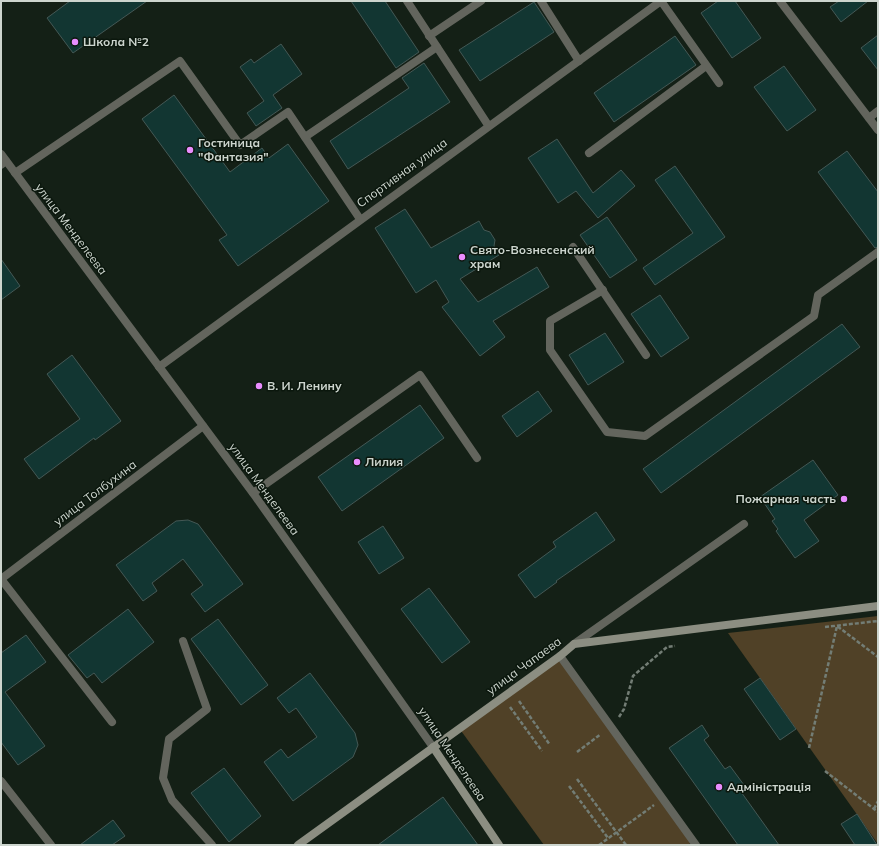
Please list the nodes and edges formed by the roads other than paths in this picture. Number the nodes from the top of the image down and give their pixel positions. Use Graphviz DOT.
graph roads {
  1 [pos="407,1"];
  2 [pos="481,1"];
  3 [pos="541,1"];
  4 [pos="661,1"];
  5 [pos="780,1"];
  6 [pos="430,36"];
  7 [pos="437,47"];
  8 [pos="579,61"];
  9 [pos="706,66"];
  10 [pos="719,83"];
  11 [pos="878,111"];
  12 [pos="869,118"];
  13 [pos="488,125"];
  14 [pos="878,130"];
  15 [pos="305,137"];
  16 [pos="589,153"];
  17 [pos="1,154"];
  18 [pos="4,163"];
  19 [pos="15,173"];
  20 [pos="360,219"];
  21 [pos="573,247"];
  22 [pos="878,252"];
  23 [pos="603,290"];
  24 [pos="646,355"];
  25 [pos="159,367"];
  26 [pos="203,426"];
  27 [pos="477,458"];
  28 [pos="253,493"];
  29 [pos="744,524"];
  30 [pos="1,579"];
  31 [pos="878,606"];
  32 [pos="183,641"];
  33 [pos="574,644"];
  34 [pos="560,656"];
  35 [pos="112,722"];
  36 [pos="433,747"];
  37 [pos="1,781"];
  38 [pos="51,845"];
  39 [pos="212,845"];
  40 [pos="298,845"];
  41 [pos="499,845"];
  42 [pos="696,845"];
  1 -- 6 [label="street"];
  2 -- 6 [label="street"];
  3 -- 8 [label="street"];
  4 -- 8 [label="street, Спортивная улица"];
  4 -- 9 [label="street"];
  5 -- 12 [label="street"];
  6 -- 7 [label="street"];
  7 -- 13 [label="street"];
  7 -- 15 [label="street"];
  8 -- 13 [label="street, Спортивная улица"];
  9 -- 10 [label="street"];
  9 -- 16 [label="street"];
  11 -- 12 [label="street"];
  12 -- 14 [label="street"];
  13 -- 20 [label="street, Спортивная улица"];
  15 -- 19 [label="street"];
  15 -- 20 [label="street"];
  17 -- 18 [label="street, улица Менделеева"];
  18 -- 19 [label="street, улица Менделеева"];
  19 -- 25 [label="street, улица Менделеева"];
  20 -- 25 [label="street, Спортивная улица"];
  21 -- 23 [label="street"];
  22 -- 23 [label="street"];
  23 -- 24 [label="street"];
  25 -- 26 [label="street, улица Менделеева"];
  26 -- 28 [label="street, улица Менделеева"];
  26 -- 30 [label="street, улица Толбухина"];
  27 -- 28 [label="street"];
  28 -- 36 [label="street, улица Менделеева"];
  29 -- 33 [label="street"];
  30 -- 35 [label="street"];
  31 -- 33 [label="main road, улица Чапаева"];
  32 -- 39 [label="street"];
  33 -- 34 [label="main road, улица Чапаева"];
  34 -- 36 [label="main road, улица Чапаева"];
  34 -- 42 [label="street"];
  36 -- 40 [label="main road, улица Чапаева"];
  36 -- 41 [label="main road, улица Менделеева"];
  37 -- 38 [label="street"];
}
